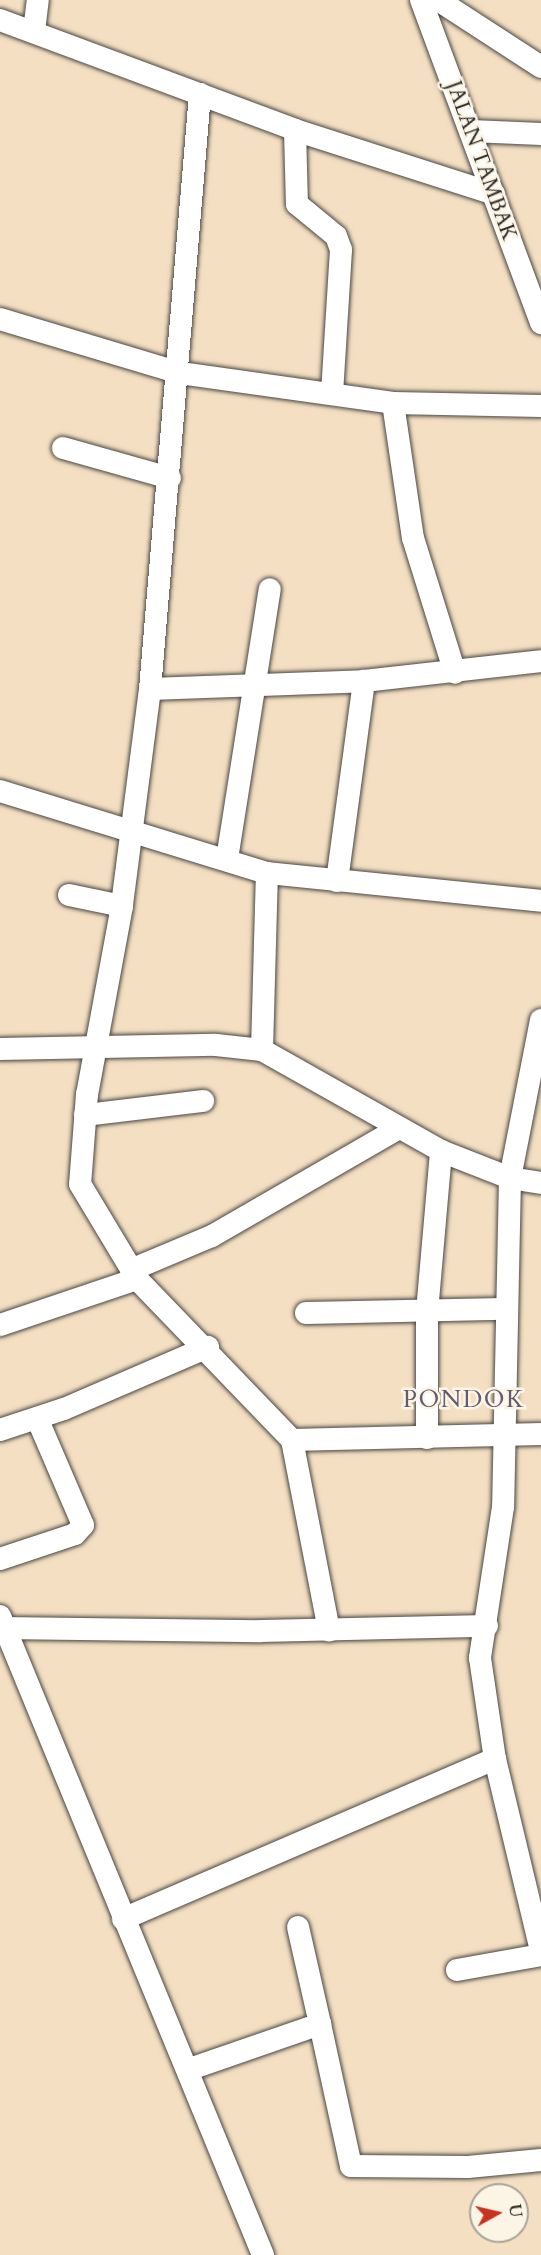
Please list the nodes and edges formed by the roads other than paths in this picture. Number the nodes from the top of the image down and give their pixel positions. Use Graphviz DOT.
graph roads {
  1 [pos="38,0"];
  2 [pos="421,0"];
  3 [pos="438,0"];
  4 [pos="0,20"];
  5 [pos="34,31"];
  6 [pos="541,67"];
  7 [pos="200,94"];
  8 [pos="295,130"];
  9 [pos="471,131"];
  10 [pos="541,134"];
  11 [pos="494,194"];
  12 [pos="0,319"];
  13 [pos="541,322"];
  14 [pos="180,373"];
  15 [pos="332,392"];
  16 [pos="393,403"];
  17 [pos="541,406"];
  18 [pos="63,448"];
  19 [pos="170,478"];
  20 [pos="270,589"];
  21 [pos="541,662"];
  22 [pos="455,674"];
  23 [pos="364,681"];
  24 [pos="256,686"];
  25 [pos="150,689"];
  26 [pos="0,791"];
  27 [pos="132,836"];
  28 [pos="227,859"];
  29 [pos="267,873"];
  30 [pos="337,881"];
  31 [pos="69,896"];
  32 [pos="541,901"];
  33 [pos="122,906"];
  34 [pos="541,1020"];
  35 [pos="94,1047"];
  36 [pos="0,1049"];
  37 [pos="262,1050"];
  38 [pos="203,1101"];
  39 [pos="85,1115"];
  40 [pos="397,1129"];
  41 [pos="441,1151"];
  42 [pos="510,1178"];
  43 [pos="541,1183"];
  44 [pos="129,1279"];
  45 [pos="504,1309"];
  46 [pos="426,1311"];
  47 [pos="306,1313"];
  48 [pos="0,1325"];
  49 [pos="201,1351"];
  50 [pos="37,1418"];
  51 [pos="0,1430"];
  52 [pos="541,1434"];
  53 [pos="506,1435"];
  54 [pos="427,1438"];
  55 [pos="292,1440"];
  56 [pos="0,1559"];
  57 [pos="1,1624"];
  58 [pos="486,1626"];
  59 [pos="329,1630"];
  60 [pos="495,1759"];
  61 [pos="123,1919"];
  62 [pos="298,1928"];
  63 [pos="541,1948"];
  64 [pos="541,1955"];
  65 [pos="457,1970"];
  66 [pos="320,2024"];
  67 [pos="190,2069"];
  68 [pos="541,2160"];
  69 [pos="263,2255"];
  1 -- 5 [label="street"];
  2 -- 9 [label="street, JALAN TAMBAK"];
  3 -- 6 [label="street"];
  4 -- 5 [label="street"];
  5 -- 7 [label="street"];
  7 -- 8 [label="street"];
  7 -- 14 [label="street"];
  8 -- 11 [label="street"];
  8 -- 15 [label="street"];
  9 -- 10 [label="street"];
  9 -- 11 [label="street, JALAN TAMBAK"];
  11 -- 13 [label="street, JALAN TAMBAK"];
  12 -- 14 [label="street"];
  14 -- 15 [label="street"];
  14 -- 19 [label="street"];
  15 -- 16 [label="street"];
  16 -- 17 [label="street"];
  16 -- 22 [label="street"];
  18 -- 19 [label="street"];
  19 -- 25 [label="street"];
  20 -- 24 [label="street"];
  21 -- 22 [label="street"];
  22 -- 23 [label="street"];
  23 -- 24 [label="street"];
  23 -- 30 [label="street"];
  24 -- 25 [label="street"];
  24 -- 28 [label="street"];
  25 -- 27 [label="street"];
  26 -- 27 [label="street"];
  27 -- 28 [label="street"];
  27 -- 33 [label="street"];
  28 -- 29 [label="street"];
  29 -- 30 [label="street"];
  29 -- 37 [label="street"];
  30 -- 32 [label="street"];
  31 -- 33 [label="street"];
  33 -- 35 [label="street"];
  34 -- 42 [label="street"];
  35 -- 36 [label="street"];
  35 -- 37 [label="street"];
  35 -- 39 [label="street"];
  37 -- 40 [label="street"];
  38 -- 39 [label="street"];
  39 -- 44 [label="street"];
  40 -- 41 [label="street"];
  40 -- 44 [label="street"];
  41 -- 42 [label="street"];
  41 -- 46 [label="street"];
  42 -- 43 [label="street"];
  42 -- 45 [label="street"];
  44 -- 48 [label="street"];
  44 -- 49 [label="street"];
  45 -- 46 [label="street"];
  45 -- 53 [label="street"];
  46 -- 47 [label="street"];
  46 -- 54 [label="street"];
  49 -- 50 [label="street"];
  49 -- 55 [label="street"];
  50 -- 51 [label="street"];
  50 -- 56 [label="street"];
  52 -- 53 [label="street"];
  53 -- 54 [label="street"];
  53 -- 58 [label="street"];
  54 -- 55 [label="street"];
  55 -- 59 [label="street"];
  57 -- 59 [label="street"];
  57 -- 61 [label="street"];
  58 -- 59 [label="street"];
  58 -- 60 [label="street"];
  60 -- 61 [label="street"];
  60 -- 63 [label="street"];
  61 -- 67 [label="street"];
  62 -- 66 [label="street"];
  64 -- 65 [label="street"];
  66 -- 67 [label="street"];
  66 -- 68 [label="street"];
  67 -- 69 [label="street"];
}
